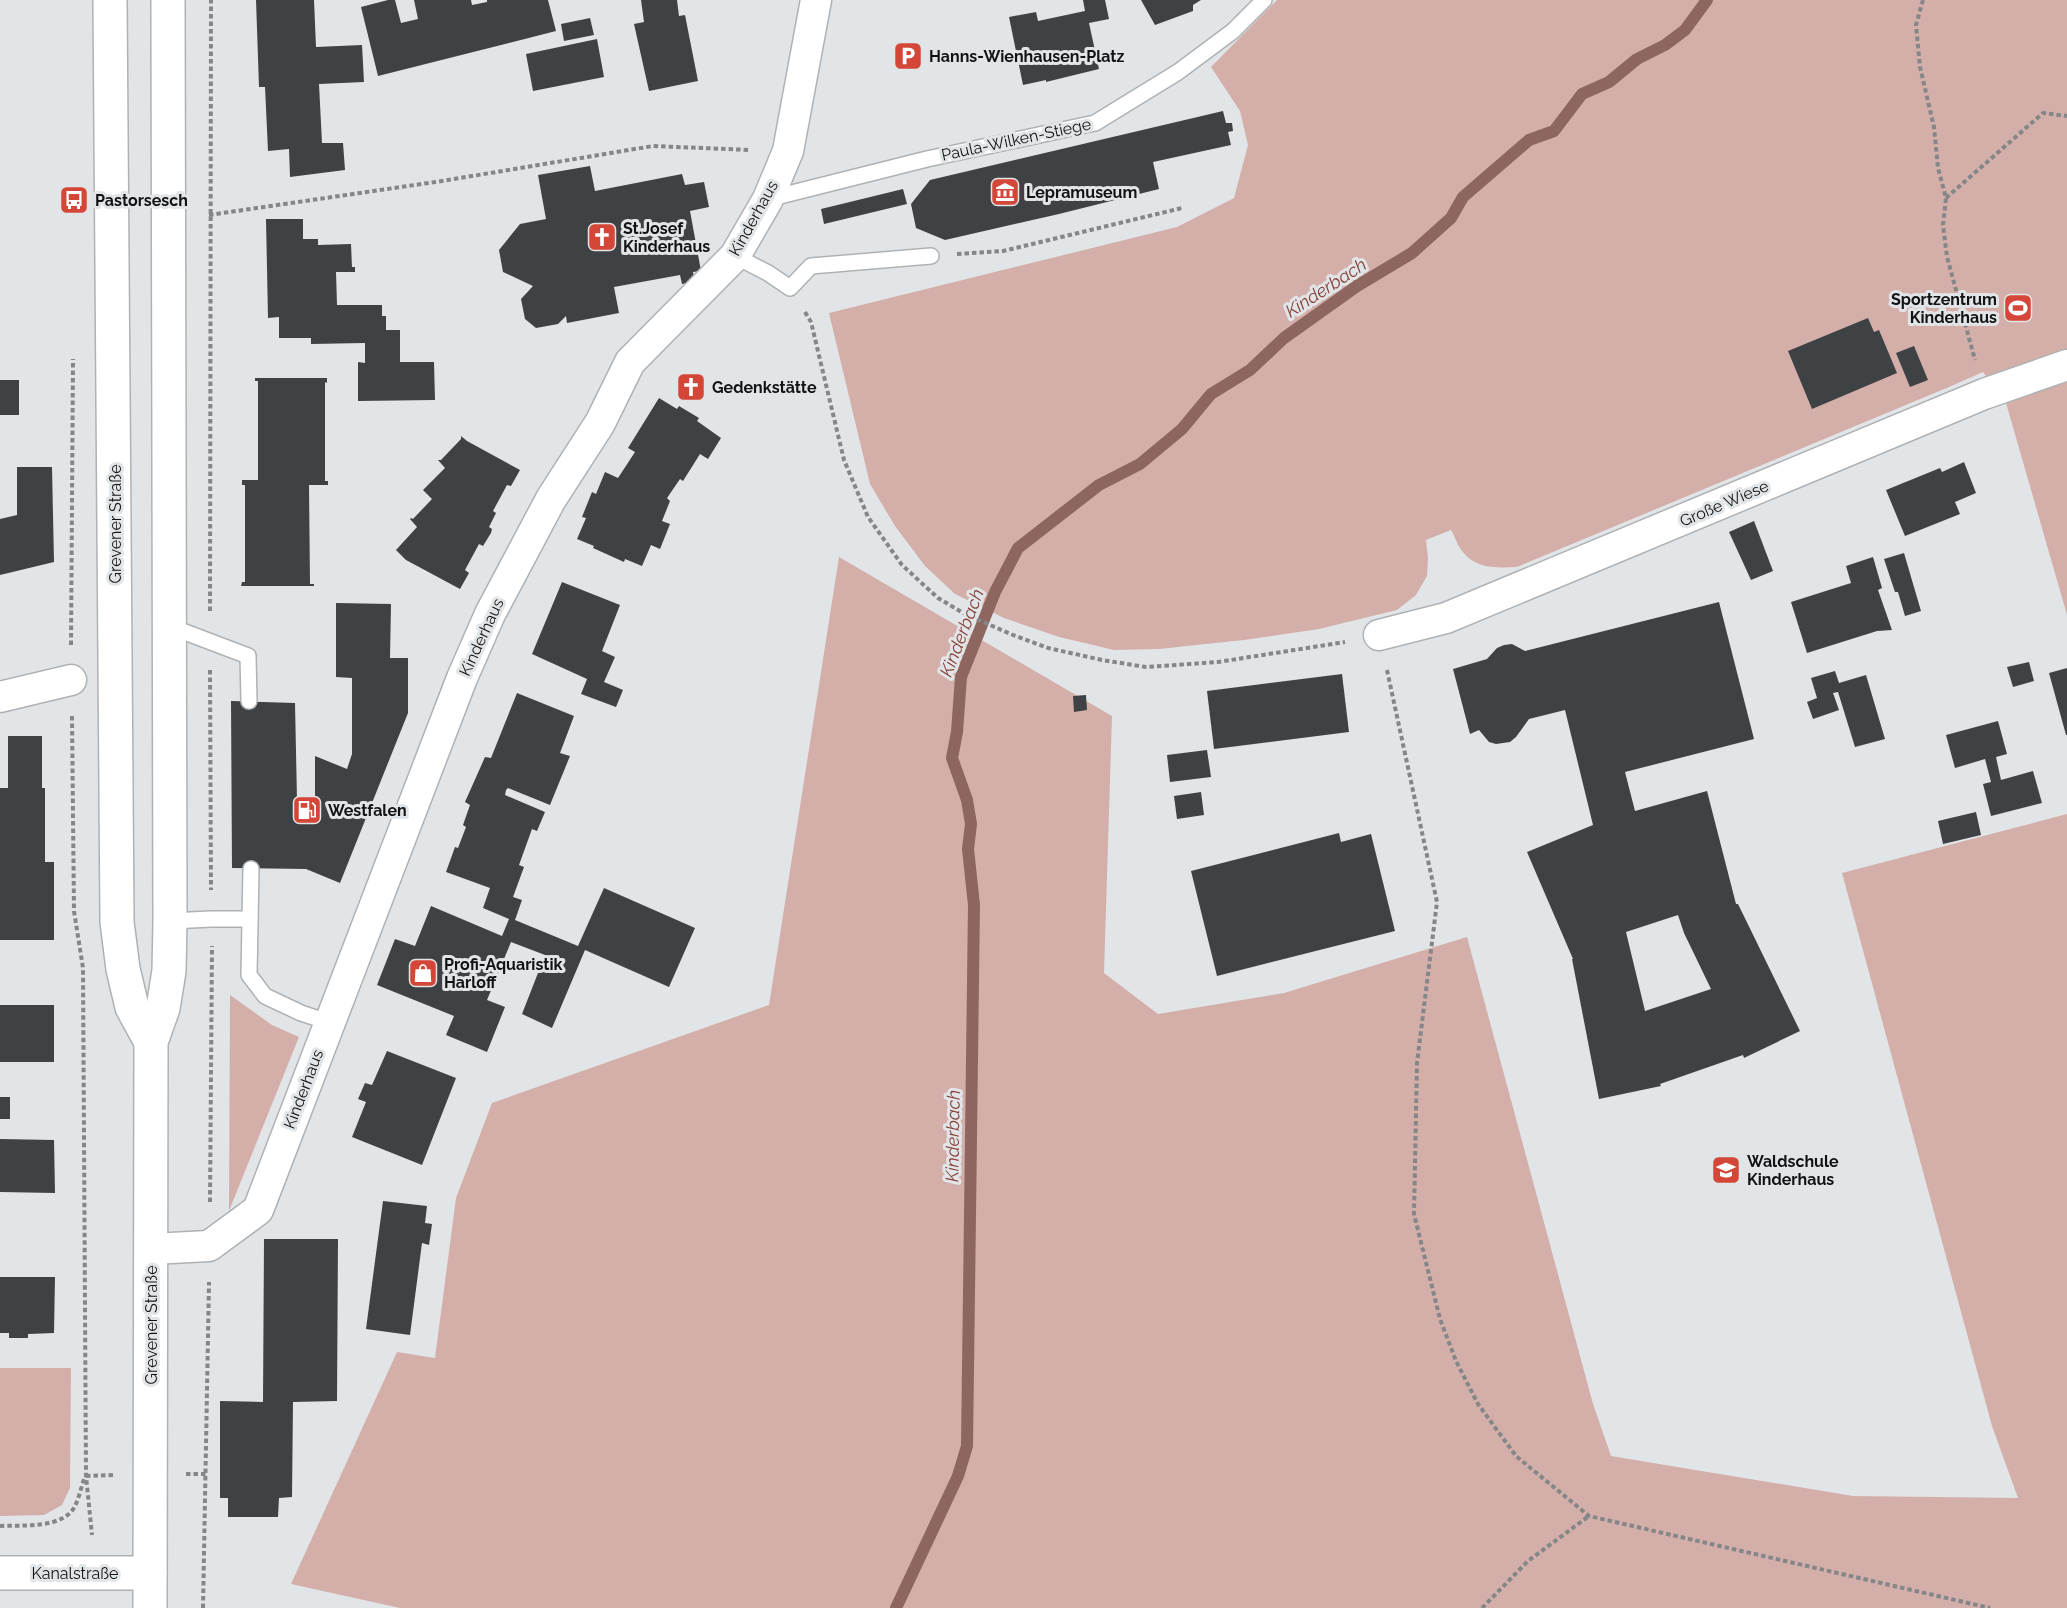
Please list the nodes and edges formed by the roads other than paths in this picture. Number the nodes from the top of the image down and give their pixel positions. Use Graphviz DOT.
graph roads {
  1 [pos="110,0"];
  2 [pos="168,0"];
  3 [pos="816,0"];
  4 [pos="1264,0"];
  5 [pos="768,199"];
  6 [pos="735,256"];
  7 [pos="931,256"];
  8 [pos="2067,365"];
  9 [pos="169,626"];
  10 [pos="1379,635"];
  11 [pos="71,680"];
  12 [pos="0,697"];
  13 [pos="249,701"];
  14 [pos="251,869"];
  15 [pos="250,919"];
  16 [pos="170,921"];
  17 [pos="328,1022"];
  18 [pos="151,1042"];
  19 [pos="151,1249"];
  20 [pos="0,1573"];
  21 [pos="150,1573"];
  22 [pos="150,1608"];
  1 -- 18 [label="main road, Grevener Straße"];
  2 -- 9 [label="main road, Grevener Straße"];
  3 -- 5 [label="street, Kinderhaus"];
  4 -- 5 [label="lane, Paula-Wilken-Stiege"];
  5 -- 6 [label="street, Kinderhaus"];
  6 -- 7 [label="lane"];
  6 -- 17 [label="street, Kinderhaus"];
  8 -- 10 [label="street, Große Wiese"];
  9 -- 13 [label="lane"];
  9 -- 16 [label="main road, Grevener Straße"];
  11 -- 12 [label="street"];
  14 -- 15 [label="lane"];
  15 -- 16 [label="lane"];
  15 -- 17 [label="lane"];
  16 -- 18 [label="main road, Grevener Straße"];
  17 -- 19 [label="street, Kinderhaus"];
  18 -- 19 [label="main road, Grevener Straße"];
  19 -- 21 [label="main road, Grevener Straße"];
  20 -- 21 [label="main road, Kanalstraße"];
  21 -- 22 [label="main road, Grevener Straße"];
}
